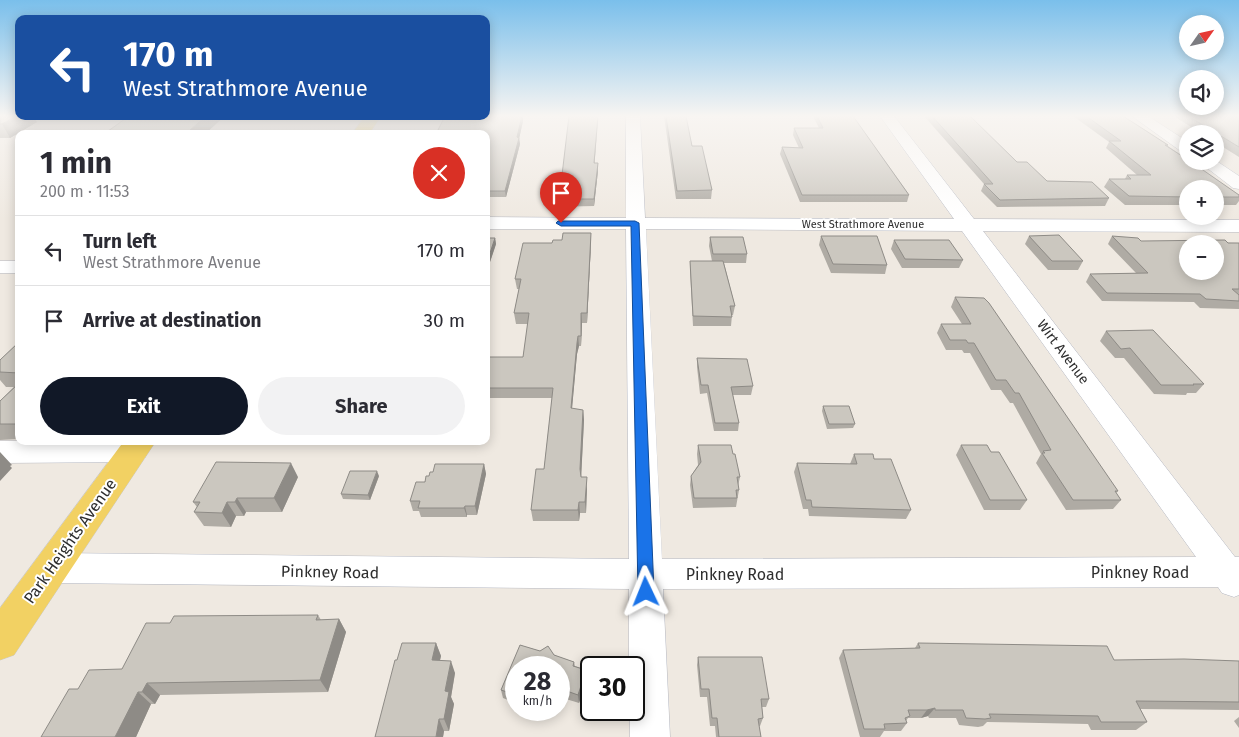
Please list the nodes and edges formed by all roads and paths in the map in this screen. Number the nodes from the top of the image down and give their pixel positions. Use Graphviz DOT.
graph roads {
  1 [pos="634,150"];
  2 [pos="913,150"];
  3 [pos="1219,170"];
  4 [pos="1239,184"];
  5 [pos="490,223"];
  6 [pos="635,223"];
  7 [pos="968,225"];
  8 [pos="1239,226"];
  9 [pos="0,267"];
  10 [pos="15,267"];
  11 [pos="138,446"];
  12 [pos="0,452"];
  13 [pos="52,568"];
  14 [pos="646,574"];
  15 [pos="1235,578"];
  16 [pos="0,641"];
  17 [pos="650,737"];
  1 -- 6 [label="street"];
  2 -- 7 [label="street, Wirt Avenue"];
  3 -- 4 [label="street"];
  5 -- 6 [label="street, West Strathmore Avenue"];
  6 -- 7 [label="street, West Strathmore Avenue"];
  6 -- 14 [label="street"];
  7 -- 8 [label="street, West Strathmore Avenue"];
  7 -- 15 [label="street, Wirt Avenue"];
  9 -- 10 [label="street"];
  11 -- 12 [label="street"];
  11 -- 13 [label="main road, Park Heights Avenue"];
  13 -- 14 [label="street, Pinkney Road"];
  13 -- 16 [label="main road, Park Heights Avenue"];
  14 -- 15 [label="street, Pinkney Road"];
  14 -- 17 [label="street"];
}
